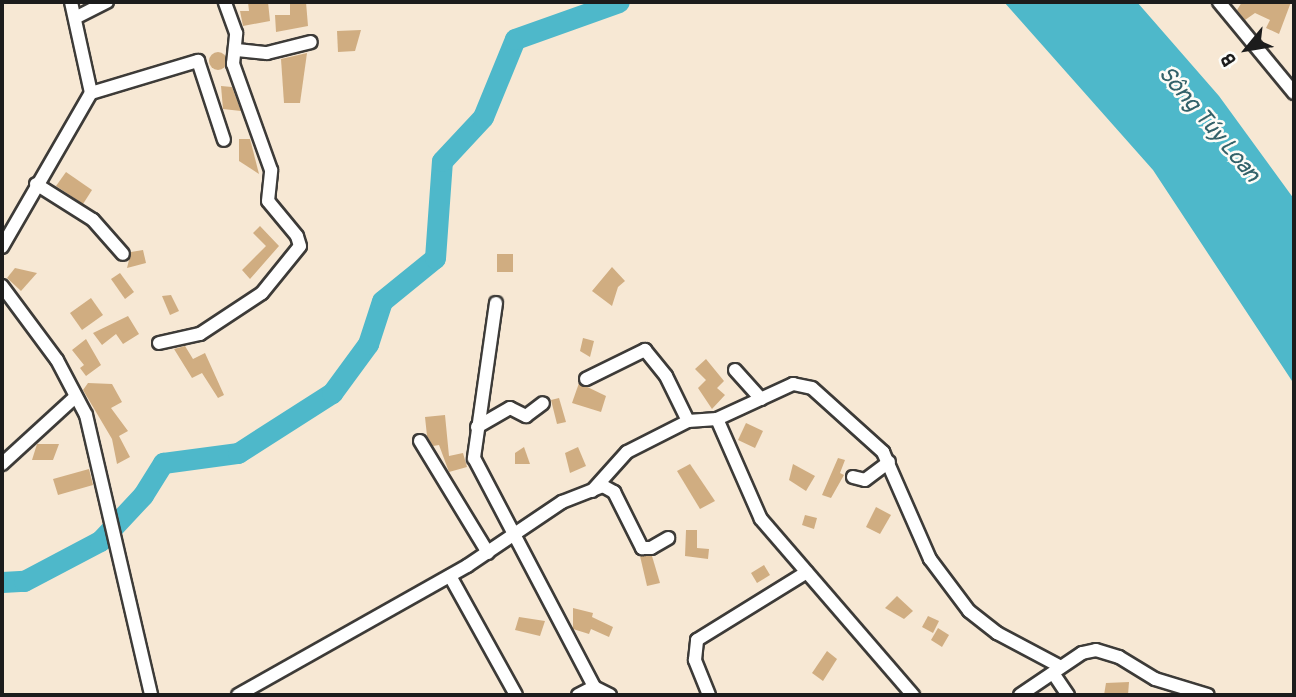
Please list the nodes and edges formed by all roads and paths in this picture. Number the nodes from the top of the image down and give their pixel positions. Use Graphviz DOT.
graph roads {
  1 [pos="71,2"];
  2 [pos="107,2"];
  3 [pos="225,2"];
  4 [pos="1219,2"];
  5 [pos="75,19"];
  6 [pos="311,42"];
  7 [pos="237,50"];
  8 [pos="91,93"];
  9 [pos="1294,93"];
  10 [pos="224,140"];
  11 [pos="36,184"];
  12 [pos="2,247"];
  13 [pos="123,254"];
  14 [pos="2,286"];
  15 [pos="496,303"];
  16 [pos="159,343"];
  17 [pos="735,370"];
  18 [pos="586,379"];
  19 [pos="75,397"];
  20 [pos="761,399"];
  21 [pos="543,403"];
  22 [pos="717,419"];
  23 [pos="688,421"];
  24 [pos="477,427"];
  25 [pos="420,441"];
  26 [pos="889,462"];
  27 [pos="2,464"];
  28 [pos="853,477"];
  29 [pos="591,492"];
  30 [pos="510,536"];
  31 [pos="668,538"];
  32 [pos="488,553"];
  33 [pos="807,572"];
  34 [pos="450,576"];
  35 [pos="1057,670"];
  36 [pos="594,688"];
  37 [pos="151,695"];
  38 [pos="237,695"];
  39 [pos="516,695"];
  40 [pos="578,695"];
  41 [pos="610,695"];
  42 [pos="709,695"];
  43 [pos="913,695"];
  44 [pos="1020,695"];
  45 [pos="1068,695"];
  46 [pos="1208,695"];
  1 -- 5 [label="street"];
  2 -- 5 [label="street"];
  3 -- 7 [label="street"];
  4 -- 9 [label="street"];
  5 -- 8 [label="street"];
  6 -- 7 [label="street"];
  7 -- 16 [label="street"];
  8 -- 10 [label="street"];
  8 -- 11 [label="street"];
  11 -- 12 [label="street"];
  11 -- 13 [label="street"];
  14 -- 19 [label="street"];
  15 -- 24 [label="street"];
  17 -- 20 [label="street"];
  18 -- 23 [label="street"];
  19 -- 27 [label="street"];
  19 -- 37 [label="street"];
  20 -- 22 [label="street"];
  20 -- 26 [label="street"];
  21 -- 24 [label="street"];
  22 -- 23 [label="street"];
  22 -- 33 [label="street"];
  23 -- 29 [label="street"];
  24 -- 30 [label="street"];
  25 -- 32 [label="street"];
  26 -- 28 [label="street"];
  26 -- 35 [label="street"];
  29 -- 30 [label="street"];
  29 -- 31 [label="street"];
  30 -- 32 [label="street"];
  30 -- 36 [label="street"];
  32 -- 34 [label="street"];
  33 -- 42 [label="street"];
  33 -- 43 [label="street"];
  34 -- 38 [label="street"];
  34 -- 39 [label="street"];
  35 -- 44 [label="street"];
  35 -- 45 [label="street"];
  35 -- 46 [label="street"];
  36 -- 40 [label="street"];
  36 -- 41 [label="street"];
}
